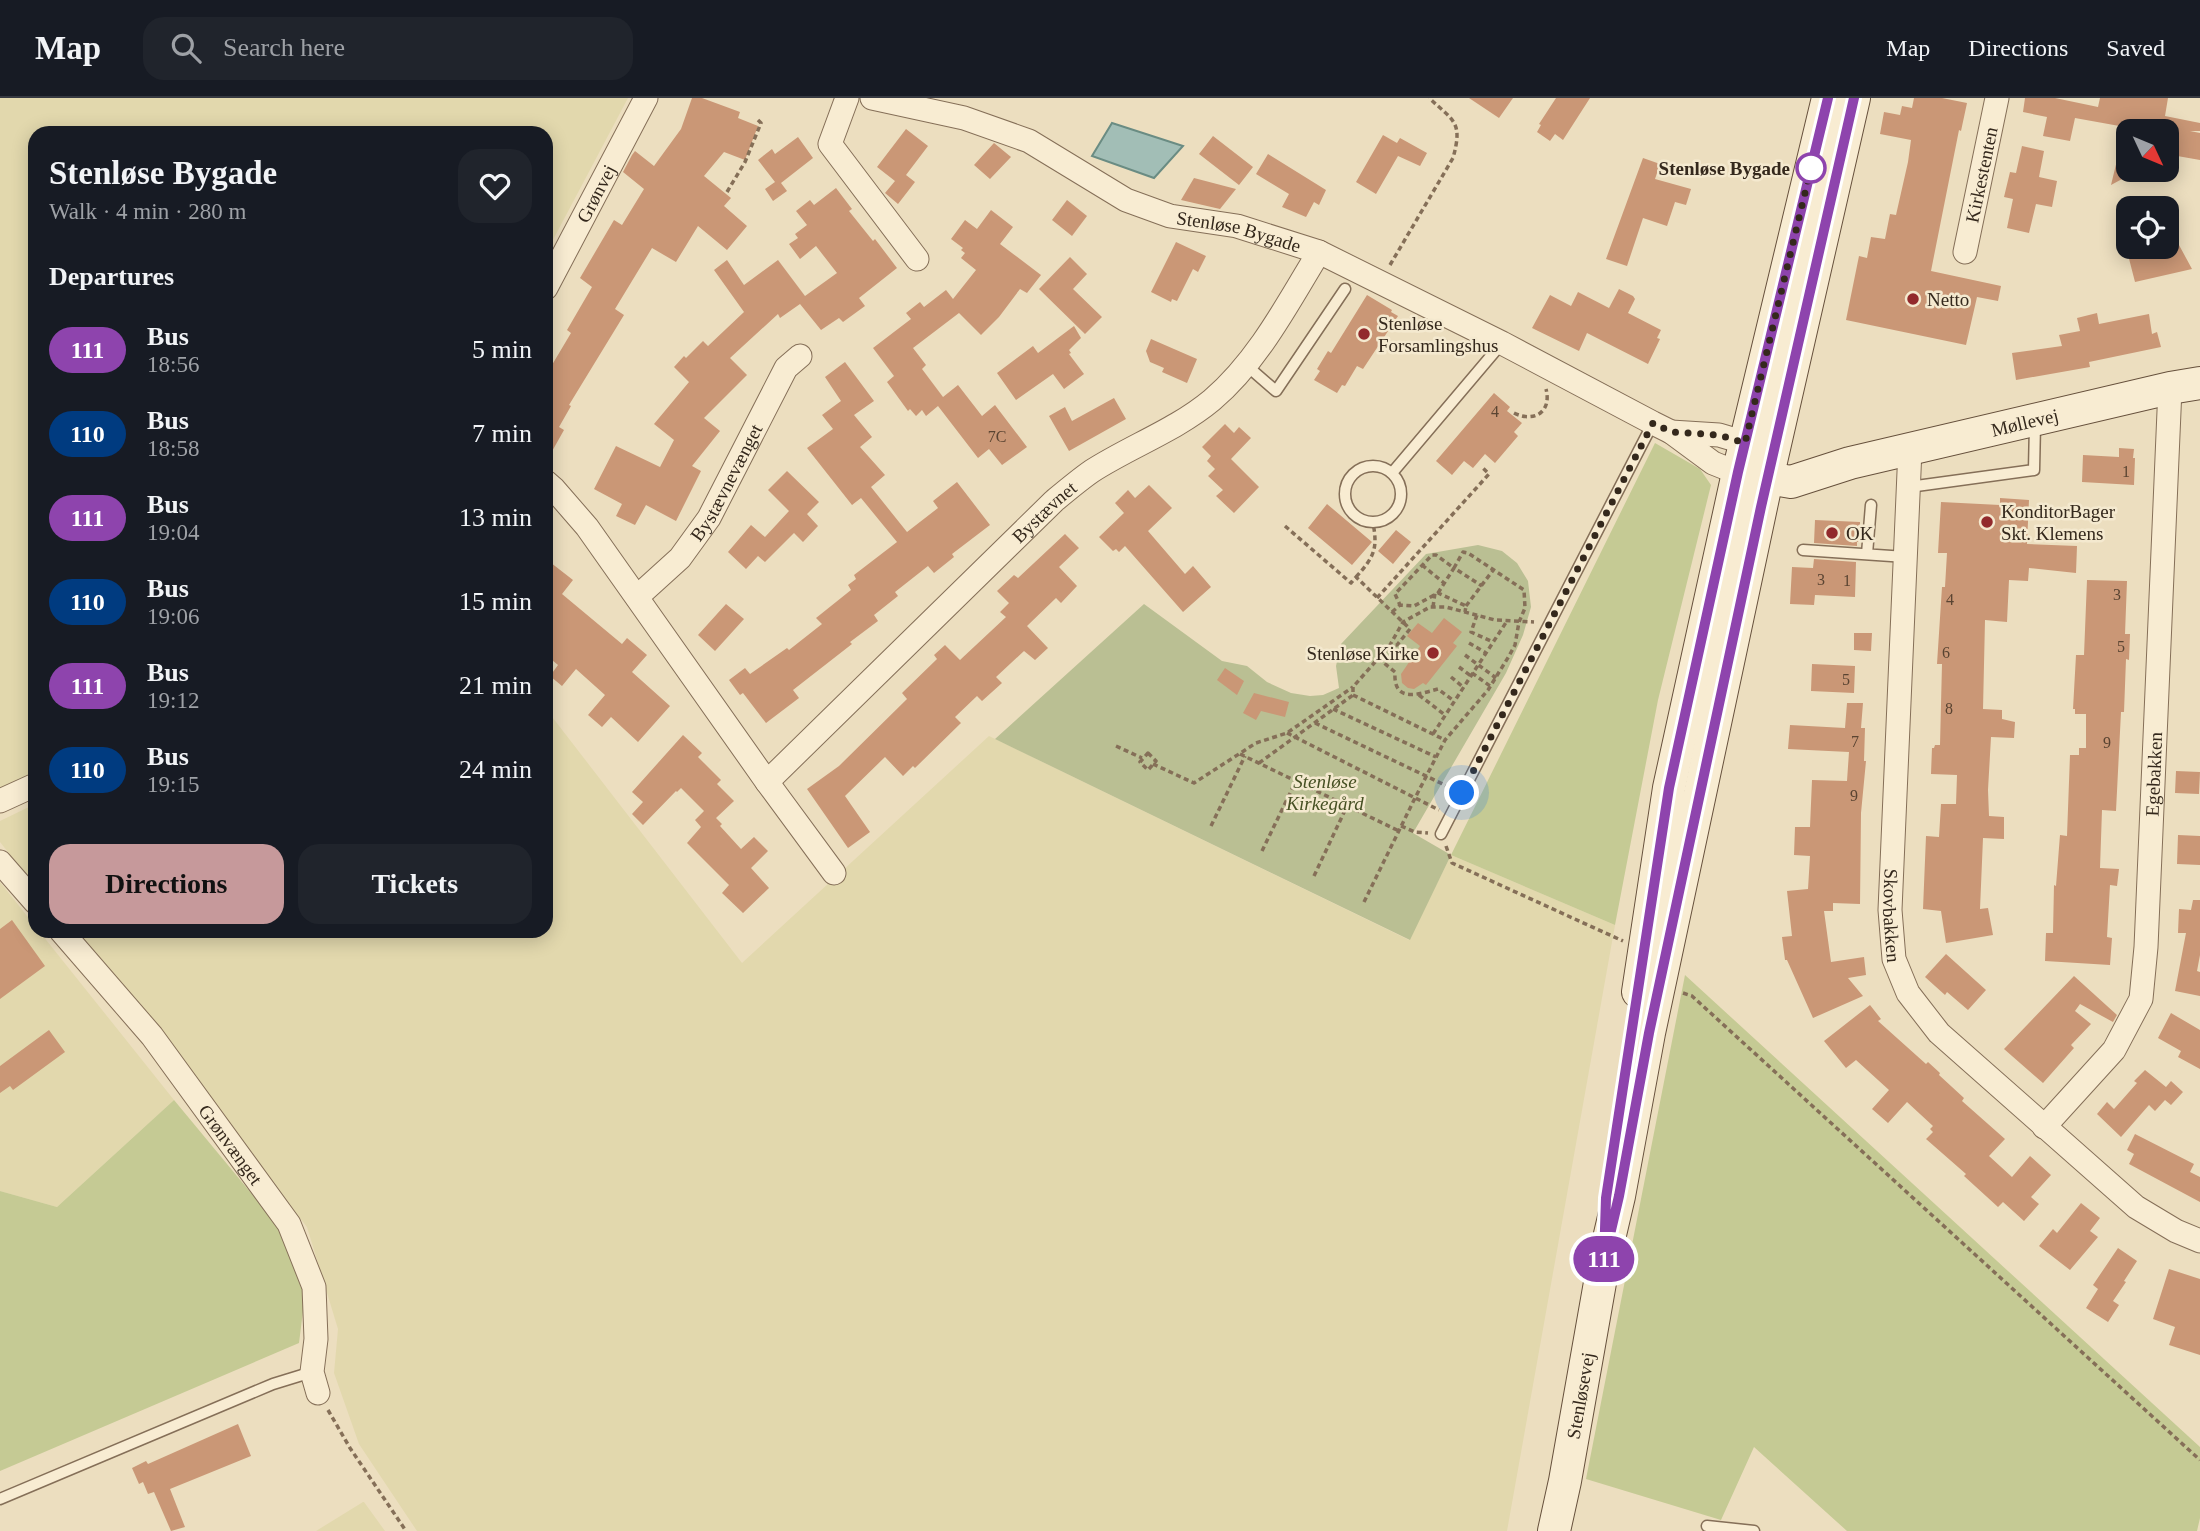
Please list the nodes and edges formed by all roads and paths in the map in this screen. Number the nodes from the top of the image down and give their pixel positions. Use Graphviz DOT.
graph roads {
  1 [pos="646,98"];
  2 [pos="847,98"];
  3 [pos="872,98"];
  4 [pos="1429,98"];
  5 [pos="1828,98"];
  6 [pos="1854,98"];
  7 [pos="1997,98"];
  8 [pos="758,120"];
  9 [pos="727,192"];
  10 [pos="1965,251"];
  11 [pos="1319,252"];
  12 [pos="917,259"];
  13 [pos="553,275"];
  14 [pos="1380,282"];
  15 [pos="1345,289"];
  16 [pos="1502,343"];
  17 [pos="800,356"];
  18 [pos="1539,363"];
  19 [pos="1246,365"];
  20 [pos="2185,386"];
  21 [pos="1514,413"];
  22 [pos="2035,420"];
  23 [pos="1662,428"];
  24 [pos="1910,449"];
  25 [pos="1756,461"];
  26 [pos="1481,466"];
  27 [pos="1392,473"];
  28 [pos="1909,487"];
  29 [pos="553,488"];
  30 [pos="1871,505"];
  31 [pos="1373,523"];
  32 [pos="1286,526"];
  33 [pos="1803,550"];
  34 [pos="1867,554"];
  35 [pos="1906,557"];
  36 [pos="1422,565"];
  37 [pos="1454,568"];
  38 [pos="1494,569"];
  39 [pos="1356,577"];
  40 [pos="1444,583"];
  41 [pos="1482,586"];
  42 [pos="1437,593"];
  43 [pos="637,597"];
  44 [pos="1377,597"];
  45 [pos="1401,605"];
  46 [pos="1466,606"];
  47 [pos="1433,607"];
  48 [pos="1392,612"];
  49 [pos="1465,612"];
  50 [pos="1477,615"];
  51 [pos="1507,621"];
  52 [pos="1403,622"];
  53 [pos="1519,622"];
  54 [pos="1535,622"];
  55 [pos="1493,642"];
  56 [pos="1469,643"];
  57 [pos="1390,645"];
  58 [pos="1486,653"];
  59 [pos="1465,655"];
  60 [pos="1378,658"];
  61 [pos="1478,665"];
  62 [pos="1459,667"];
  63 [pos="1471,675"];
  64 [pos="1451,677"];
  65 [pos="1496,678"];
  66 [pos="1490,686"];
  67 [pos="1353,687"];
  68 [pos="1463,687"];
  69 [pos="1353,695"];
  70 [pos="1419,695"];
  71 [pos="1454,701"];
  72 [pos="1333,709"];
  73 [pos="1444,715"];
  74 [pos="1315,723"];
  75 [pos="1287,733"];
  76 [pos="1433,734"];
  77 [pos="1294,738"];
  78 [pos="1445,740"];
  79 [pos="1116,746"];
  80 [pos="1242,755"];
  81 [pos="1436,757"];
  82 [pos="1259,763"];
  83 [pos="1426,776"];
  84 [pos="1296,781"];
  85 [pos="766,782"];
  86 [pos="28,788"];
  87 [pos="1462,793"];
  88 [pos="1415,797"];
  89 [pos="0,801"];
  90 [pos="1347,806"];
  91 [pos="1450,816"];
  92 [pos="1210,826"];
  93 [pos="1400,829"];
  94 [pos="1441,834"];
  95 [pos="1262,851"];
  96 [pos="0,862"];
  97 [pos="834,873"];
  98 [pos="1314,876"];
  99 [pos="28,894"];
  100 [pos="1364,902"];
  101 [pos="67,938"];
  102 [pos="1625,942"];
  103 [pos="1680,992"];
  104 [pos="2044,1127"];
  105 [pos="2200,1241"];
  106 [pos="315,1383"];
  107 [pos="2200,1460"];
  108 [pos="0,1499"];
  109 [pos="1707,1527"];
  110 [pos="406,1531"];
  111 [pos="1554,1531"];
  112 [pos="1754,1531"];
  1 -- 13 [label="street, Grønvej"];
  2 -- 12 [label="street"];
  3 -- 11 [label="street, Stenløse Bygade"];
  4 -- 14 [label="path"];
  5 -- 25 [label="street, Stenløsevej"];
  6 -- 25 [label="street, Stenløsevej"];
  7 -- 10 [label="street, Kirkestenten"];
  8 -- 9 [label="path"];
  11 -- 14 [label="street, Stenløse Bygade"];
  11 -- 19 [label="street, Bystævnet"];
  14 -- 16 [label="street, Stenløse Bygade"];
  15 -- 19 [label="lane"];
  16 -- 18 [label="street, Stenløse Bygade"];
  16 -- 27 [label="lane"];
  17 -- 43 [label="street, Bystævnevænget"];
  18 -- 21 [label="path"];
  18 -- 23 [label="street, Stenløse Bygade"];
  19 -- 85 [label="street, Bystævnet"];
  20 -- 22 [label="street, Møllevej"];
  20 -- 104 [label="street, Egebakken"];
  22 -- 24 [label="street, Møllevej"];
  22 -- 28 [label="lane"];
  23 -- 25 [label="street, Stenløse Bygade"];
  23 -- 87 [label="lane"];
  24 -- 25 [label="street, Møllevej"];
  24 -- 28 [label="street, Skovbakken"];
  25 -- 111 [label="street, Stenløsevej"];
  26 -- 44 [label="path"];
  27 -- 31 [label="lane"];
  27 -- 31 [label="lane"];
  28 -- 35 [label="street, Skovbakken"];
  29 -- 43 [label="street"];
  30 -- 34 [label="lane"];
  31 -- 39 [label="path"];
  32 -- 39 [label="path"];
  33 -- 34 [label="lane"];
  34 -- 35 [label="lane"];
  35 -- 104 [label="street, Skovbakken"];
  36 -- 37 [label="path"];
  36 -- 40 [label="path"];
  36 -- 45 [label="path"];
  37 -- 38 [label="path"];
  37 -- 40 [label="path"];
  37 -- 41 [label="path"];
  38 -- 41 [label="path"];
  38 -- 53 [label="path"];
  39 -- 44 [label="path"];
  40 -- 42 [label="path"];
  41 -- 46 [label="path"];
  42 -- 45 [label="path"];
  42 -- 46 [label="path"];
  42 -- 47 [label="path"];
  43 -- 85 [label="street"];
  44 -- 48 [label="path"];
  45 -- 48 [label="path"];
  46 -- 49 [label="path"];
  47 -- 49 [label="path"];
  47 -- 52 [label="path"];
  48 -- 52 [label="path"];
  49 -- 50 [label="path"];
  50 -- 51 [label="path"];
  50 -- 55 [label="path"];
  51 -- 53 [label="path"];
  51 -- 55 [label="path"];
  52 -- 57 [label="path"];
  52 -- 57 [label="path"];
  53 -- 54 [label="path"];
  53 -- 65 [label="path"];
  55 -- 58 [label="path"];
  56 -- 58 [label="path"];
  57 -- 60 [label="path"];
  58 -- 61 [label="path"];
  59 -- 61 [label="path"];
  60 -- 67 [label="path"];
  60 -- 70 [label="path"];
  61 -- 63 [label="path"];
  61 -- 65 [label="path"];
  62 -- 63 [label="path"];
  63 -- 66 [label="path"];
  63 -- 68 [label="path"];
  64 -- 68 [label="path"];
  65 -- 66 [label="path"];
  66 -- 78 [label="path"];
  67 -- 69 [label="path"];
  67 -- 75 [label="path"];
  68 -- 71 [label="path"];
  69 -- 72 [label="path"];
  69 -- 76 [label="path"];
  70 -- 71 [label="path"];
  70 -- 73 [label="path"];
  71 -- 73 [label="path"];
  72 -- 74 [label="path"];
  72 -- 81 [label="path"];
  73 -- 76 [label="path"];
  74 -- 77 [label="path"];
  74 -- 83 [label="path"];
  75 -- 77 [label="path"];
  75 -- 80 [label="path"];
  76 -- 78 [label="path"];
  77 -- 82 [label="path"];
  77 -- 88 [label="path"];
  78 -- 81 [label="path"];
  79 -- 80 [label="path"];
  80 -- 82 [label="path"];
  80 -- 92 [label="path"];
  81 -- 83 [label="path"];
  82 -- 84 [label="path"];
  83 -- 87 [label="path"];
  83 -- 88 [label="path"];
  84 -- 90 [label="path"];
  84 -- 95 [label="path"];
  85 -- 97 [label="street"];
  86 -- 89 [label="street"];
  87 -- 91 [label="lane"];
  88 -- 91 [label="path"];
  88 -- 93 [label="path"];
  90 -- 93 [label="path"];
  90 -- 98 [label="path"];
  91 -- 94 [label="lane"];
  93 -- 94 [label="path"];
  93 -- 100 [label="path"];
  94 -- 102 [label="path"];
  96 -- 99 [label="street"];
  101 -- 106 [label="street, Grønvænget"];
  103 -- 107 [label="path"];
  104 -- 105 [label="street, Skovbakken"];
  106 -- 108 [label="lane"];
  106 -- 110 [label="path"];
  109 -- 112 [label="lane"];
}
